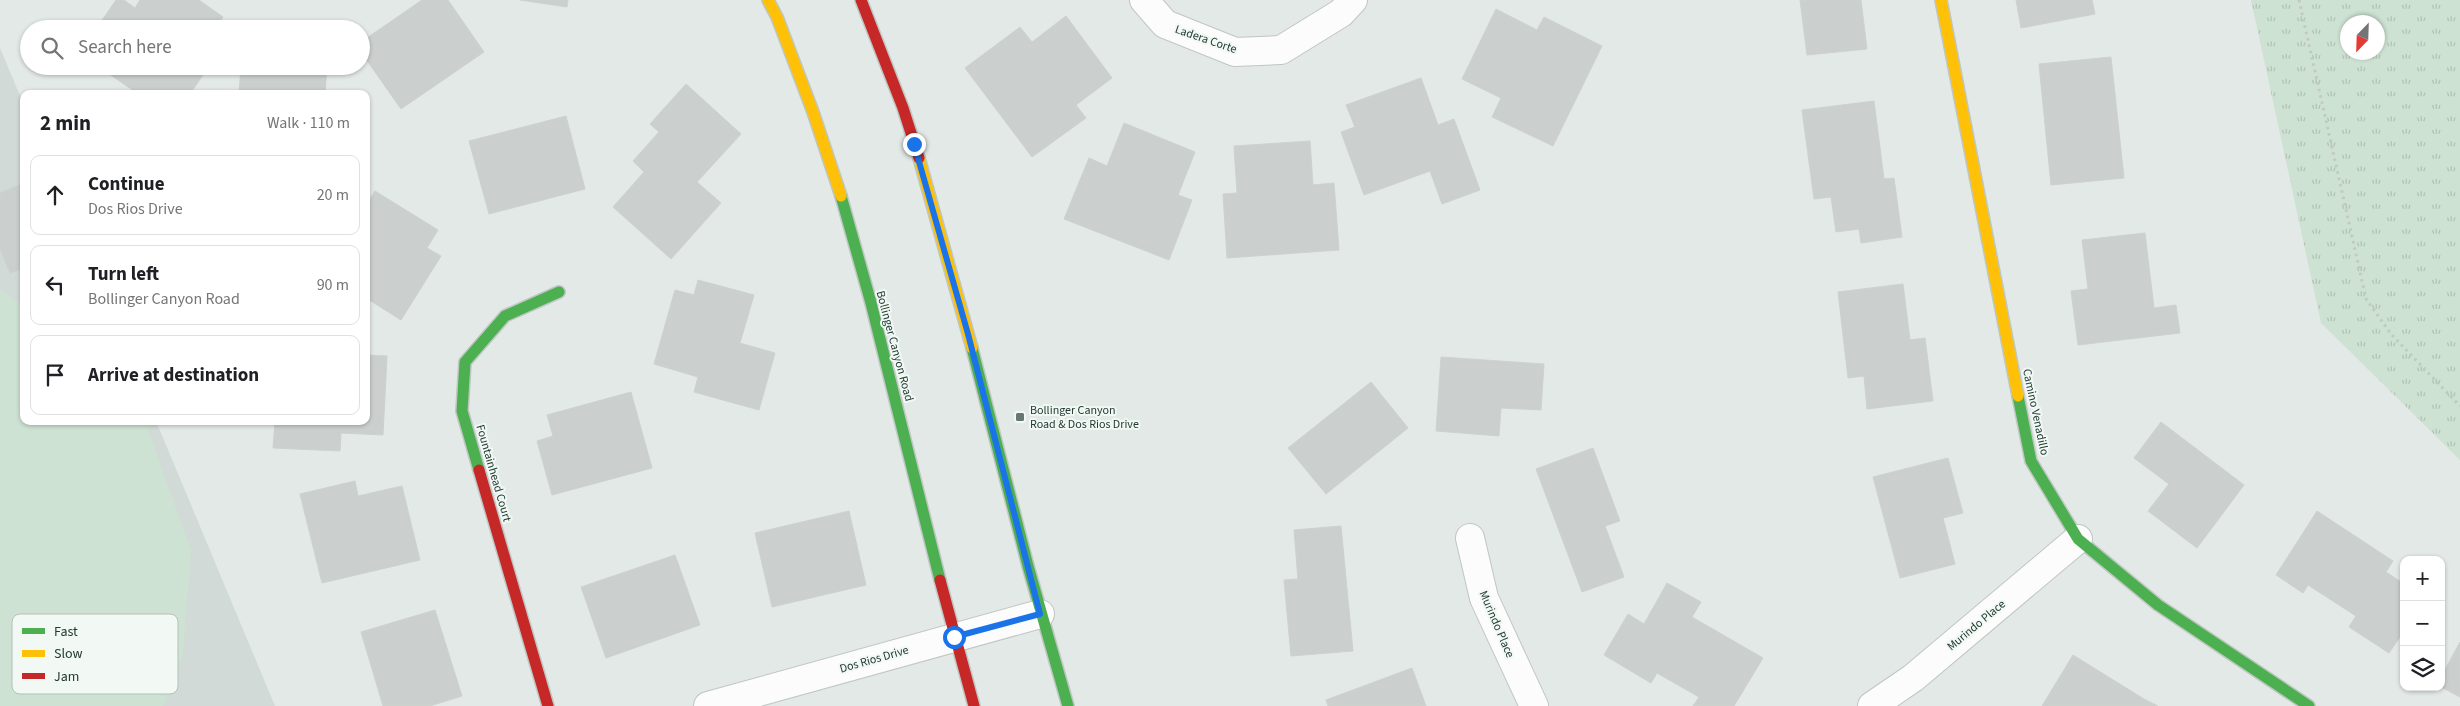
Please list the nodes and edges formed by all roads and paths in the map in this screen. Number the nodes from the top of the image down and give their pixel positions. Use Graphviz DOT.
graph roads {
  1 [pos="768,0"];
  2 [pos="861,0"];
  3 [pos="1144,0"];
  4 [pos="1354,0"];
  5 [pos="1941,0"];
  6 [pos="2299,0"];
  7 [pos="559,292"];
  8 [pos="2460,406"];
  9 [pos="1470,538"];
  10 [pos="2078,539"];
  11 [pos="1040,614"];
  12 [pos="954,637"];
  13 [pos="548,706"];
  14 [pos="708,706"];
  15 [pos="974,706"];
  16 [pos="1068,706"];
  17 [pos="1534,706"];
  18 [pos="1872,706"];
  19 [pos="2309,706"];
  1 -- 12 [label="main road, Bollinger Canyon Road"];
  2 -- 11 [label="main road"];
  3 -- 4 [label="street, Ladera Corte"];
  5 -- 10 [label="main road, Camino Venadillo"];
  6 -- 8 [label="path"];
  7 -- 13 [label="main road, Fountainhead Court"];
  9 -- 17 [label="street, Murindo Place"];
  10 -- 18 [label="street, Murindo Place"];
  10 -- 19 [label="main road, Camino Venadillo"];
  11 -- 12 [label="street, Dos Rios Drive"];
  11 -- 16 [label="main road"];
  12 -- 14 [label="street, Dos Rios Drive"];
  12 -- 15 [label="main road, Bollinger Canyon Road"];
}
